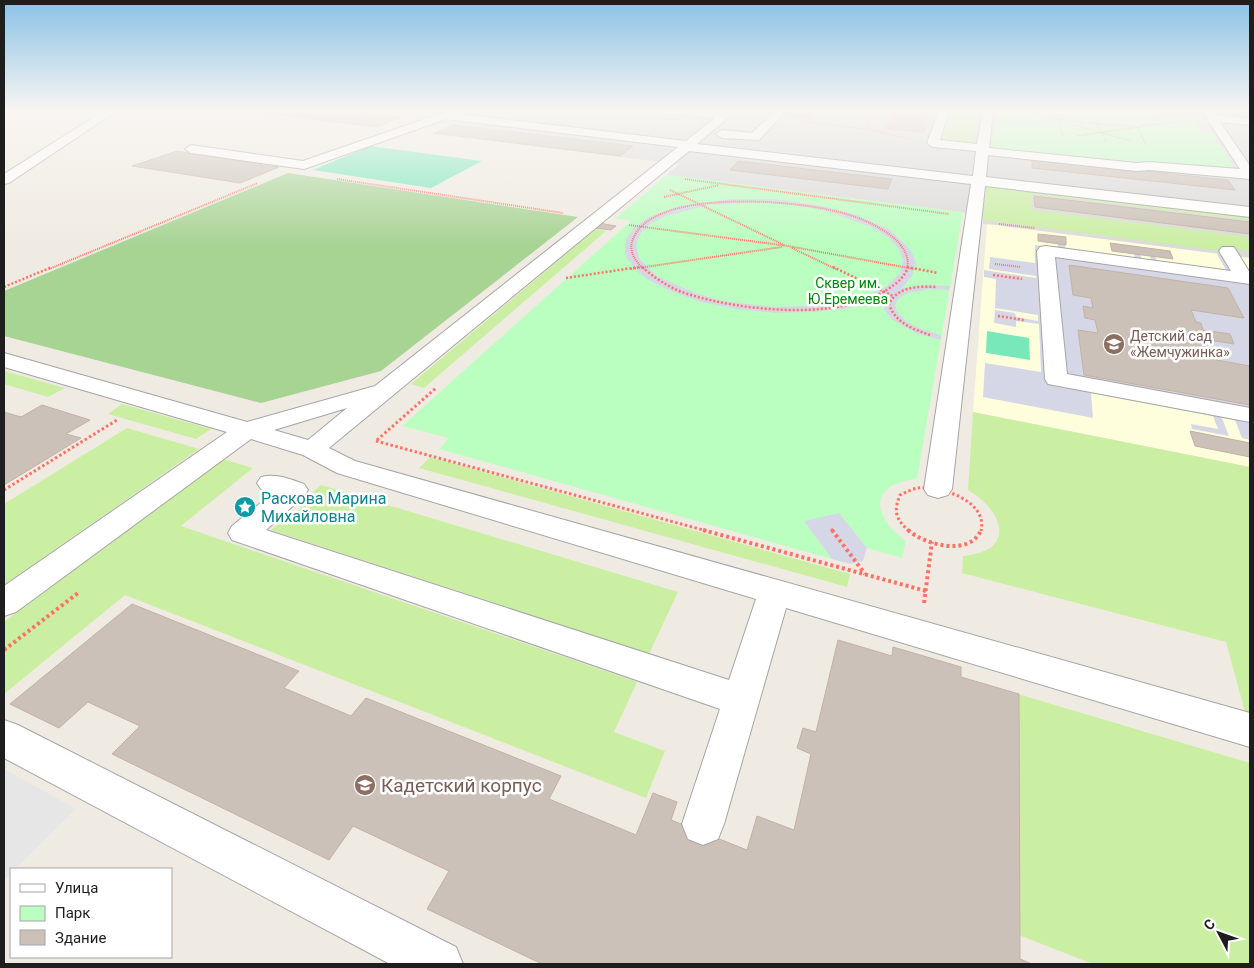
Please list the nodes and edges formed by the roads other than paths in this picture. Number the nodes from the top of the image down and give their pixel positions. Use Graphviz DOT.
graph roads {
  1 [pos="43,155"];
  2 [pos="235,155"];
  3 [pos="333,155"];
  4 [pos="681,155"];
  5 [pos="797,155"];
  6 [pos="981,155"];
  7 [pos="1029,155"];
  8 [pos="1237,155"];
  9 [pos="1250,174"];
  10 [pos="4,180"];
  11 [pos="978,180"];
  12 [pos="1250,212"];
  13 [pos="1250,254"];
  14 [pos="1247,278"];
  15 [pos="4,360"];
  16 [pos="385,390"];
  17 [pos="1250,415"];
  18 [pos="246,430"];
  19 [pos="312,449"];
  20 [pos="938,489"];
  21 [pos="775,592"];
  22 [pos="4,603"];
  23 [pos="741,700"];
  24 [pos="1250,730"];
  25 [pos="4,738"];
  26 [pos="703,824"];
  27 [pos="439,964"];
  1 -- 10 [label="lane"];
  2 -- 3 [label="lane"];
  4 -- 16 [label="lane"];
  5 -- 11 [label="lane"];
  6 -- 11 [label="lane"];
  7 -- 9 [label="lane"];
  8 -- 9 [label="lane"];
  11 -- 12 [label="lane"];
  11 -- 20 [label="lane"];
  13 -- 14 [label="lane"];
  14 -- 17 [label="lane"];
  15 -- 18 [label="lane"];
  16 -- 18 [label="lane"];
  16 -- 19 [label="lane"];
  18 -- 19 [label="lane"];
  18 -- 22 [label="lane"];
  19 -- 21 [label="lane"];
  19 -- 23 [label="lane"];
  21 -- 23 [label="lane"];
  21 -- 24 [label="lane"];
  23 -- 26 [label="lane"];
  25 -- 27 [label="lane"];
}
